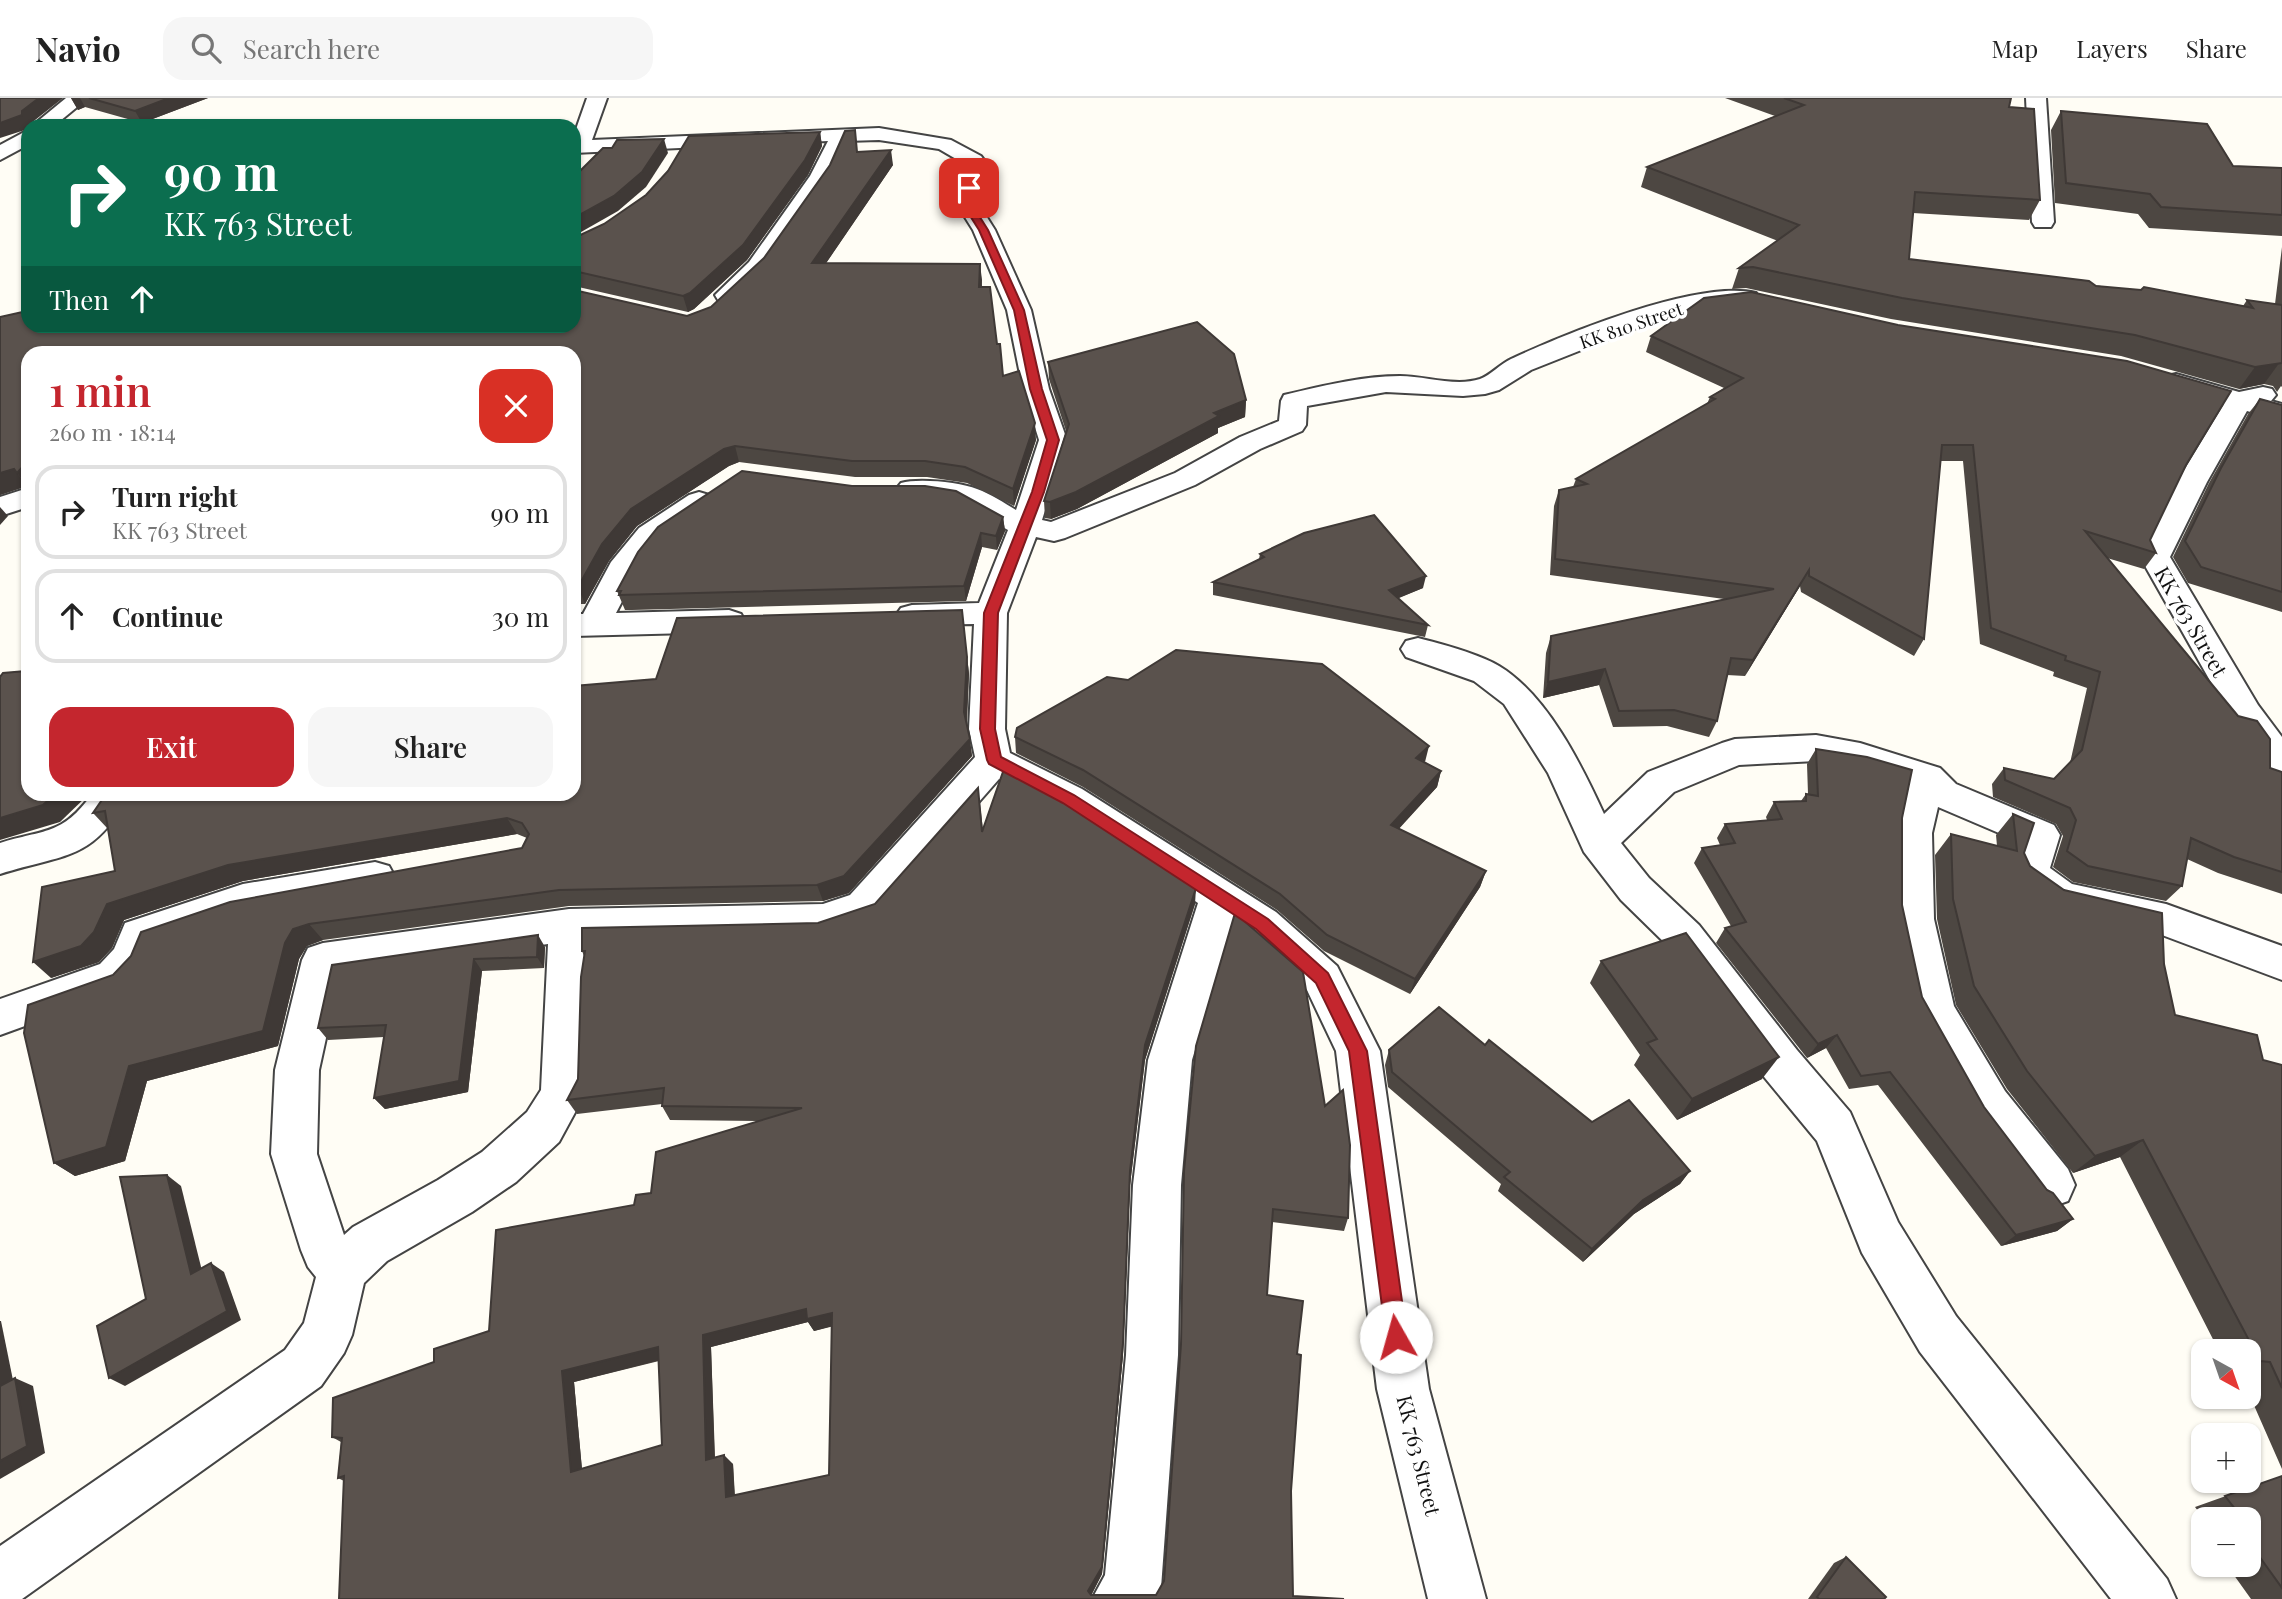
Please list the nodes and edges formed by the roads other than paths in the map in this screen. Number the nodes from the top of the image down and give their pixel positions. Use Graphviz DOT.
graph roads {
  1 [pos="78,98"];
  2 [pos="597,98"];
  3 [pos="2036,98"];
  4 [pos="50,119"];
  5 [pos="21,140"];
  6 [pos="581,140"];
  7 [pos="837,142"];
  8 [pos="581,146"];
  9 [pos="0,154"];
  10 [pos="2043,222"];
  11 [pos="1768,303"];
  12 [pos="713,308"];
  13 [pos="2148,374"];
  14 [pos="2282,390"];
  15 [pos="2240,401"];
  16 [pos="2282,413"];
  17 [pos="718,488"];
  18 [pos="879,489"];
  19 [pos="21,500"];
  20 [pos="0,507"];
  21 [pos="1024,526"];
  22 [pos="991,613"];
  23 [pos="881,616"];
  24 [pos="772,620"];
  25 [pos="584,625"];
  26 [pos="1418,649"];
  27 [pos="994,760"];
  28 [pos="2282,763"];
  29 [pos="1927,777"];
  30 [pos="107,801"];
  31 [pos="1598,842"];
  32 [pos="0,859"];
  33 [pos="410,872"];
  34 [pos="1220,897"];
  35 [pos="569,925"];
  36 [pos="2282,963"];
  37 [pos="0,1017"];
  38 [pos="2052,1185"];
  39 [pos="343,1270"];
  40 [pos="0,1580"];
  41 [pos="1121,1599"];
  42 [pos="1458,1599"];
  43 [pos="2147,1599"];
  1 -- 4 [label="street"];
  2 -- 6 [label="street"];
  3 -- 10 [label="street"];
  5 -- 9 [label="street"];
  7 -- 12 [label="street"];
  8 -- 21 [label="street"];
  11 -- 21 [label="street, KK 810 Street"];
  13 -- 15 [label="street"];
  14 -- 15 [label="street"];
  15 -- 16 [label="street"];
  15 -- 28 [label="street, KK 763 Street"];
  17 -- 25 [label="street"];
  18 -- 21 [label="street"];
  19 -- 20 [label="street"];
  21 -- 22 [label="street"];
  22 -- 23 [label="street"];
  22 -- 27 [label="street"];
  24 -- 25 [label="street"];
  26 -- 31 [label="street"];
  27 -- 34 [label="street, KK 763 Street"];
  27 -- 35 [label="street"];
  29 -- 31 [label="street"];
  29 -- 36 [label="street"];
  29 -- 38 [label="street"];
  30 -- 32 [label="street"];
  31 -- 43 [label="street"];
  33 -- 37 [label="street"];
  34 -- 41 [label="street"];
  34 -- 42 [label="street, KK 763 Street"];
  35 -- 39 [label="street"];
  35 -- 39 [label="street"];
  39 -- 40 [label="street"];
}
